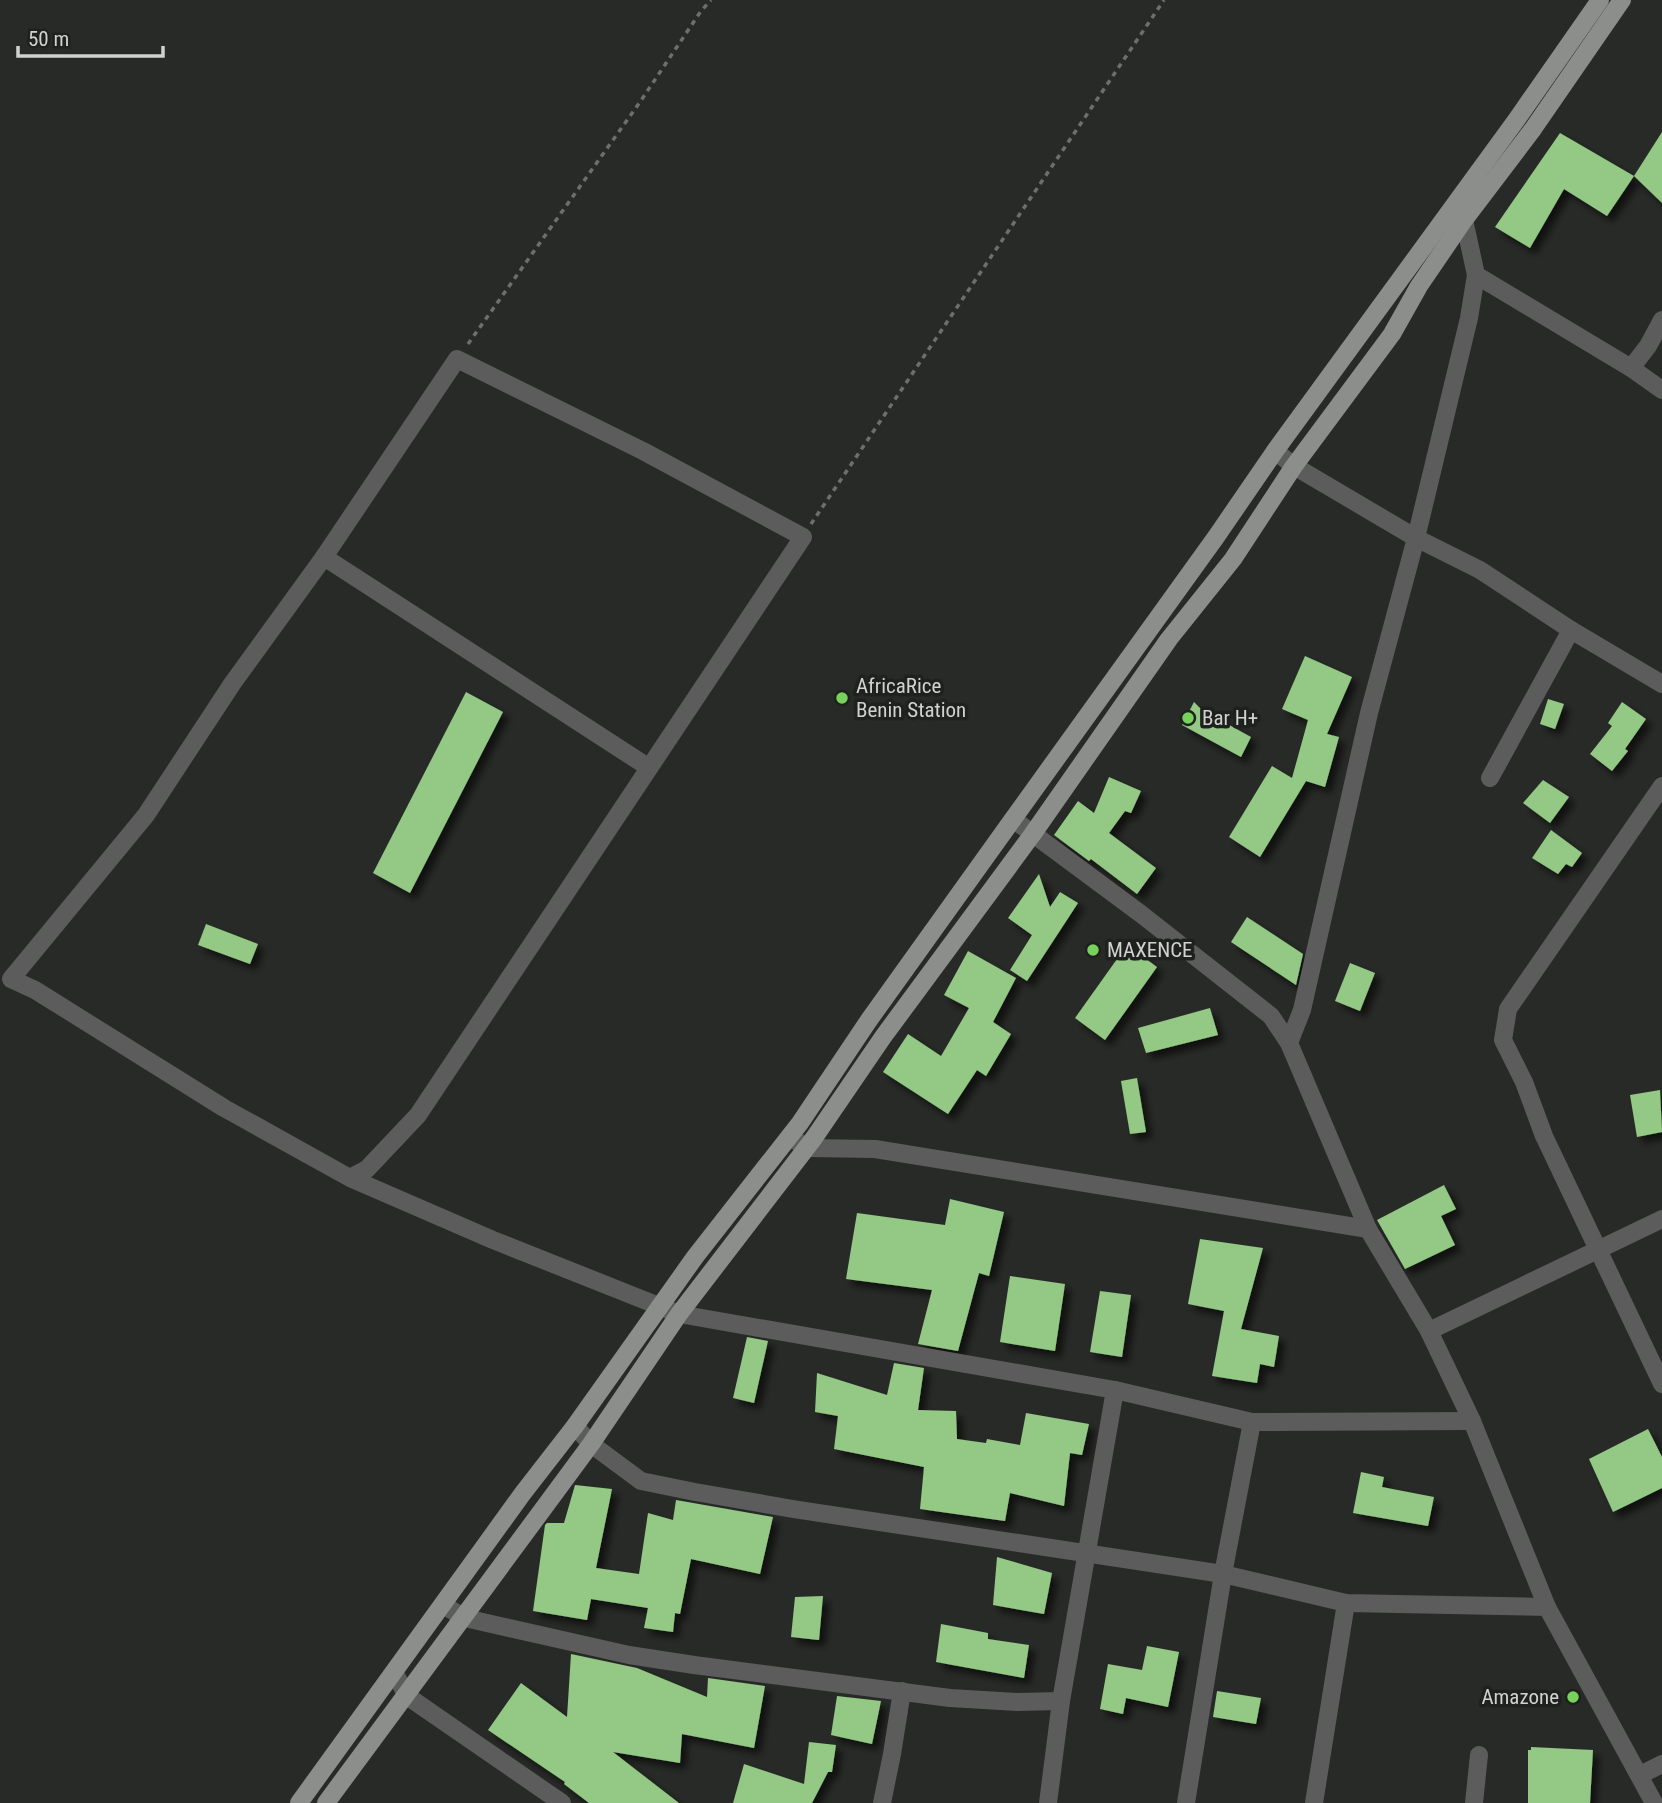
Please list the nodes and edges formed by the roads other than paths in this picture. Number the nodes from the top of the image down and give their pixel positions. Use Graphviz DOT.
graph roads {
  1 [pos="1600,0"];
  2 [pos="1622,0"];
  3 [pos="1449,210"];
  4 [pos="1464,220"];
  5 [pos="1476,275"];
  6 [pos="1662,320"];
  7 [pos="1631,368"];
  8 [pos="1662,390"];
  9 [pos="1275,451"];
  10 [pos="1294,466"];
  11 [pos="1416,538"];
  12 [pos="324,557"];
  13 [pos="1572,630"];
  14 [pos="1662,684"];
  15 [pos="648,768"];
  16 [pos="1490,778"];
  17 [pos="1662,786"];
  18 [pos="1013,819"];
  19 [pos="1032,835"];
  20 [pos="1289,1042"];
  21 [pos="790,1136"];
  22 [pos="806,1148"];
  23 [pos="350,1178"];
  24 [pos="1662,1219"];
  25 [pos="1368,1229"];
  26 [pos="1598,1250"];
  27 [pos="659,1308"];
  28 [pos="679,1314"];
  29 [pos="1429,1331"];
  30 [pos="1662,1384"];
  31 [pos="1115,1390"];
  32 [pos="1472,1421"];
  33 [pos="1252,1422"];
  34 [pos="575,1426"];
  35 [pos="591,1444"];
  36 [pos="1088,1552"];
  37 [pos="1223,1574"];
  38 [pos="1346,1603"];
  39 [pos="443,1605"];
  40 [pos="1547,1607"];
  41 [pos="465,1618"];
  42 [pos="394,1672"];
  43 [pos="902,1691"];
  44 [pos="407,1696"];
  45 [pos="1060,1701"];
  46 [pos="1479,1755"];
  47 [pos="1662,1764"];
  48 [pos="1640,1775"];
  49 [pos="299,1803"];
  50 [pos="326,1803"];
  51 [pos="562,1803"];
  52 [pos="882,1803"];
  53 [pos="1048,1803"];
  54 [pos="1186,1803"];
  55 [pos="1314,1803"];
  56 [pos="1474,1803"];
  57 [pos="1654,1803"];
  1 -- 3 [label="main road"];
  2 -- 4 [label="main road"];
  3 -- 4 [label="street"];
  3 -- 9 [label="main road"];
  4 -- 5 [label="street"];
  4 -- 10 [label="main road"];
  5 -- 7 [label="street"];
  5 -- 11 [label="street"];
  6 -- 7 [label="street"];
  7 -- 8 [label="street"];
  9 -- 10 [label="street"];
  9 -- 18 [label="main road"];
  10 -- 11 [label="street"];
  10 -- 19 [label="main road"];
  11 -- 13 [label="street"];
  11 -- 20 [label="street"];
  12 -- 15 [label="street"];
  12 -- 15 [label="street"];
  12 -- 23 [label="street"];
  13 -- 14 [label="street"];
  13 -- 16 [label="street"];
  15 -- 23 [label="street"];
  17 -- 26 [label="street"];
  18 -- 19 [label="street"];
  18 -- 21 [label="main road"];
  19 -- 20 [label="street"];
  19 -- 22 [label="main road"];
  20 -- 25 [label="street"];
  21 -- 22 [label="street"];
  21 -- 27 [label="main road"];
  22 -- 25 [label="street"];
  22 -- 28 [label="main road"];
  23 -- 27 [label="street"];
  24 -- 26 [label="street"];
  25 -- 29 [label="street"];
  26 -- 29 [label="street"];
  26 -- 30 [label="street"];
  27 -- 28 [label="street"];
  27 -- 34 [label="main road"];
  28 -- 31 [label="street"];
  28 -- 35 [label="main road"];
  29 -- 32 [label="street"];
  31 -- 33 [label="street"];
  31 -- 36 [label="street"];
  32 -- 33 [label="street"];
  32 -- 40 [label="street"];
  33 -- 37 [label="street"];
  34 -- 35 [label="street"];
  34 -- 39 [label="main road"];
  35 -- 36 [label="street"];
  35 -- 41 [label="main road"];
  36 -- 37 [label="street"];
  36 -- 45 [label="street"];
  37 -- 38 [label="street"];
  37 -- 54 [label="street"];
  38 -- 40 [label="street"];
  38 -- 55 [label="street"];
  39 -- 41 [label="street"];
  39 -- 42 [label="main road"];
  40 -- 48 [label="street"];
  41 -- 43 [label="street"];
  41 -- 44 [label="main road"];
  42 -- 44 [label="street"];
  42 -- 49 [label="main road"];
  43 -- 45 [label="street"];
  43 -- 52 [label="street"];
  44 -- 50 [label="main road"];
  44 -- 51 [label="street"];
  45 -- 53 [label="street"];
  46 -- 56 [label="street"];
  47 -- 48 [label="street"];
  48 -- 57 [label="street"];
}
